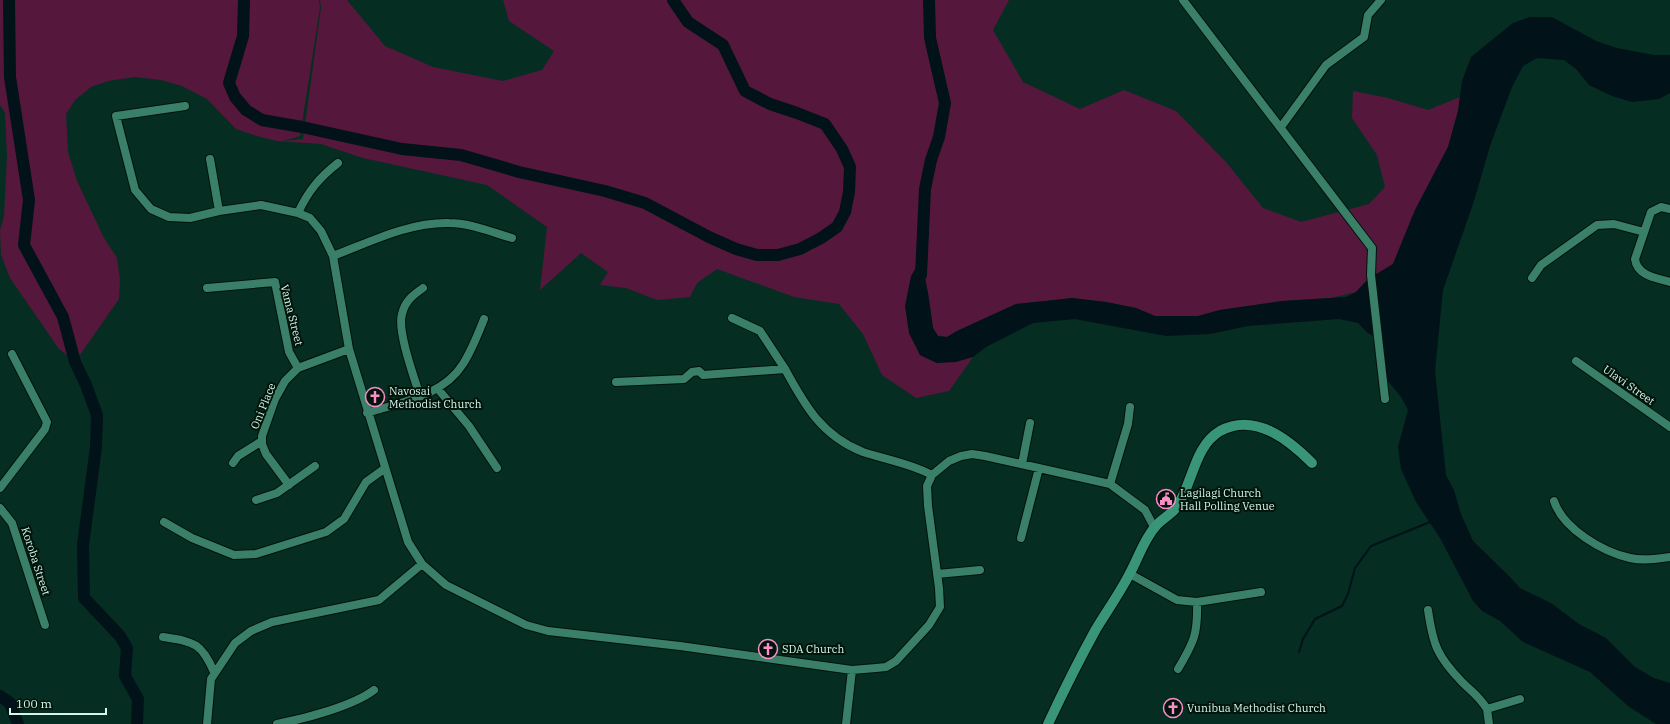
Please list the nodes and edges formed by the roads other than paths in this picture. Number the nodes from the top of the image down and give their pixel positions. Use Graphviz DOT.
graph roads {
  1 [pos="1183,0"];
  2 [pos="1381,0"];
  3 [pos="185,106"];
  4 [pos="1281,127"];
  5 [pos="210,159"];
  6 [pos="338,163"];
  7 [pos="1670,209"];
  8 [pos="219,211"];
  9 [pos="298,213"];
  10 [pos="1644,232"];
  11 [pos="512,238"];
  12 [pos="333,256"];
  13 [pos="1532,278"];
  14 [pos="1670,282"];
  15 [pos="207,288"];
  16 [pos="423,288"];
  17 [pos="732,318"];
  18 [pos="484,319"];
  19 [pos="348,349"];
  20 [pos="12,354"];
  21 [pos="1576,361"];
  22 [pos="298,368"];
  23 [pos="785,370"];
  24 [pos="616,382"];
  25 [pos="438,389"];
  26 [pos="420,396"];
  27 [pos="1385,399"];
  28 [pos="1130,407"];
  29 [pos="368,413"];
  30 [pos="1030,423"];
  31 [pos="1670,427"];
  32 [pos="262,441"];
  33 [pos="233,463"];
  34 [pos="1022,464"];
  35 [pos="1312,464"];
  36 [pos="315,466"];
  37 [pos="384,468"];
  38 [pos="497,468"];
  39 [pos="1039,468"];
  40 [pos="932,475"];
  41 [pos="1110,484"];
  42 [pos="289,485"];
  43 [pos="0,488"];
  44 [pos="256,500"];
  45 [pos="1554,501"];
  46 [pos="0,508"];
  47 [pos="164,522"];
  48 [pos="1154,527"];
  49 [pos="1021,538"];
  50 [pos="1670,556"];
  51 [pos="422,564"];
  52 [pos="980,570"];
  53 [pos="937,574"];
  54 [pos="1130,574"];
  55 [pos="1261,592"];
  56 [pos="1197,602"];
  57 [pos="1428,610"];
  58 [pos="45,625"];
  59 [pos="163,637"];
  60 [pos="1178,668"];
  61 [pos="852,670"];
  62 [pos="214,672"];
  63 [pos="374,690"];
  64 [pos="1520,699"];
  65 [pos="1487,709"];
  66 [pos="207,724"];
  67 [pos="277,724"];
  68 [pos="846,724"];
  69 [pos="1048,724"];
  70 [pos="1489,724"];
  1 -- 4 [label="street"];
  2 -- 4 [label="street"];
  3 -- 8 [label="street"];
  4 -- 27 [label="street"];
  5 -- 8 [label="street"];
  6 -- 9 [label="street"];
  7 -- 10 [label="street"];
  8 -- 9 [label="street"];
  9 -- 12 [label="street"];
  10 -- 13 [label="street"];
  10 -- 14 [label="street"];
  11 -- 12 [label="street"];
  12 -- 19 [label="street"];
  15 -- 22 [label="street, Vama Street"];
  16 -- 26 [label="street"];
  17 -- 23 [label="street"];
  18 -- 25 [label="street"];
  19 -- 22 [label="street, Oni Place"];
  19 -- 29 [label="street"];
  20 -- 43 [label="street"];
  21 -- 31 [label="street, Ulavi Street"];
  22 -- 32 [label="street, Oni Place"];
  23 -- 24 [label="street"];
  23 -- 40 [label="street"];
  25 -- 26 [label="street"];
  25 -- 38 [label="street"];
  26 -- 29 [label="street"];
  28 -- 41 [label="street"];
  29 -- 37 [label="street"];
  30 -- 34 [label="street"];
  32 -- 33 [label="street"];
  32 -- 42 [label="street"];
  34 -- 39 [label="street"];
  34 -- 40 [label="street"];
  35 -- 48 [label="street"];
  36 -- 42 [label="street"];
  37 -- 47 [label="street"];
  37 -- 51 [label="street"];
  39 -- 41 [label="street"];
  39 -- 49 [label="street"];
  40 -- 53 [label="street"];
  41 -- 48 [label="street"];
  42 -- 44 [label="street"];
  45 -- 50 [label="street"];
  46 -- 58 [label="street, Koroba Street"];
  48 -- 54 [label="street"];
  51 -- 61 [label="street"];
  51 -- 62 [label="street"];
  52 -- 53 [label="street"];
  53 -- 61 [label="street"];
  54 -- 56 [label="street"];
  54 -- 69 [label="street"];
  55 -- 56 [label="street"];
  56 -- 60 [label="street"];
  57 -- 65 [label="street"];
  59 -- 62 [label="street"];
  61 -- 68 [label="street"];
  62 -- 66 [label="street"];
  63 -- 67 [label="street"];
  64 -- 65 [label="street"];
  65 -- 70 [label="street"];
}
